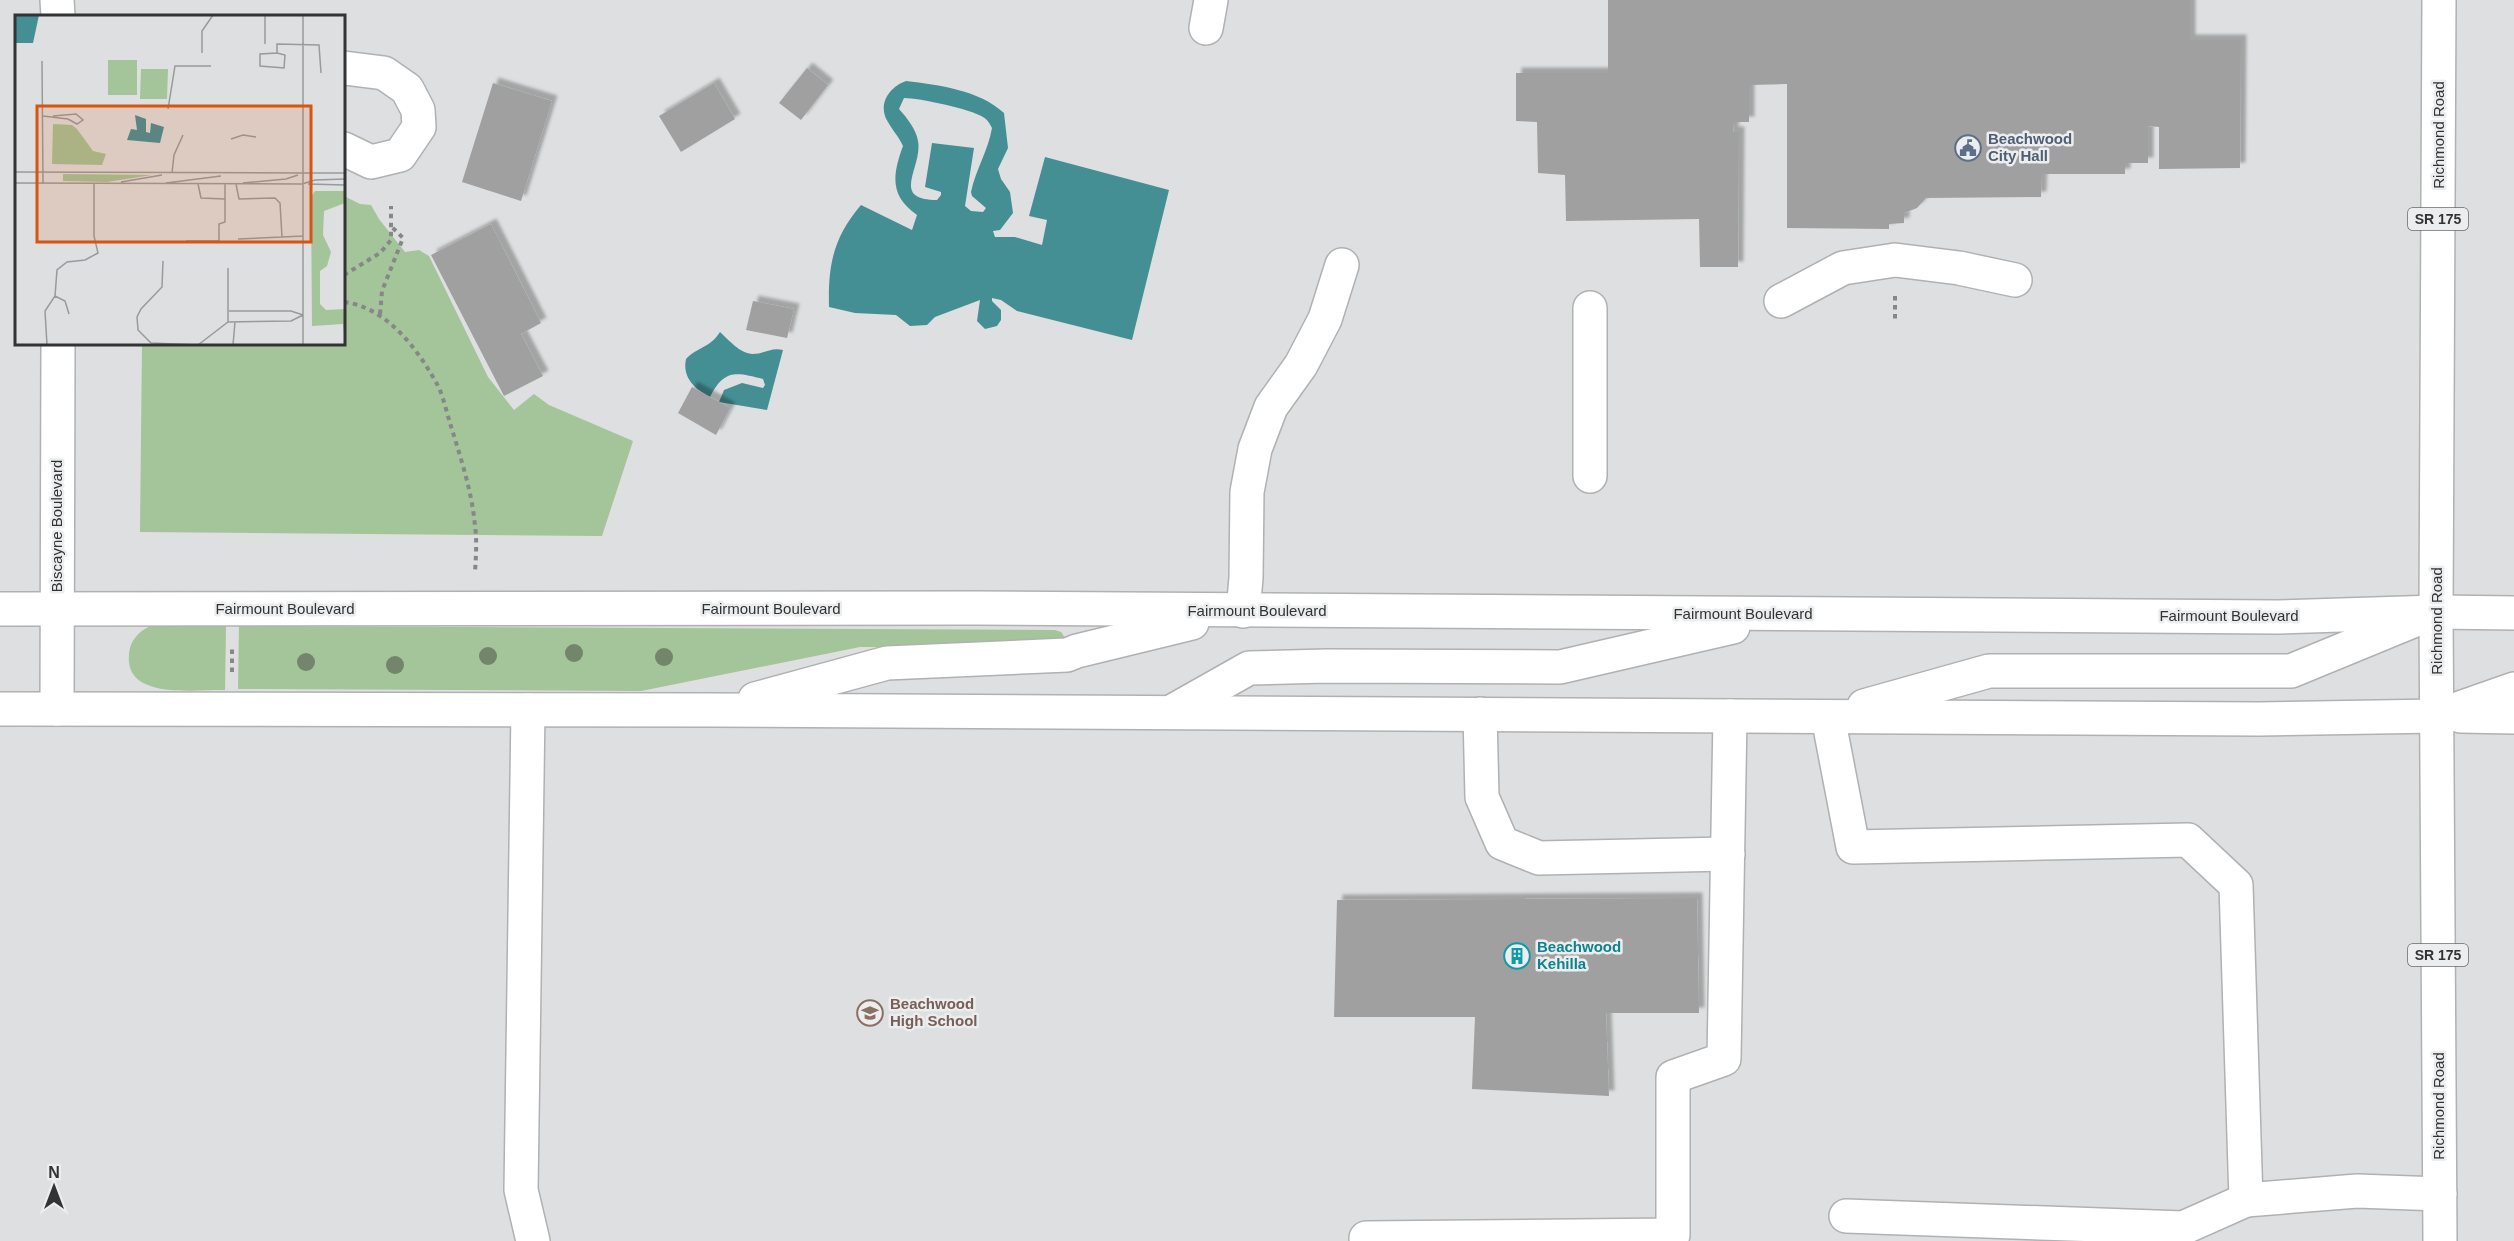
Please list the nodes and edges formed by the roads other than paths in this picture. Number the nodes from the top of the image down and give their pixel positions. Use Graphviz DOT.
graph roads {
  1 [pos="57,0"];
  2 [pos="2439,0"];
  3 [pos="58,15"];
  4 [pos="345,69"];
  5 [pos="345,149"];
  6 [pos="1342,265"];
  7 [pos="2015,280"];
  8 [pos="1781,301"];
  9 [pos="1590,308"];
  10 [pos="58,345"];
  11 [pos="1590,476"];
  12 [pos="0,609"];
  13 [pos="57,610"];
  14 [pos="1243,611"];
  15 [pos="2436,612"];
  16 [pos="2514,613"];
  17 [pos="1787,614"];
  18 [pos="2514,689"];
  19 [pos="0,709"];
  20 [pos="57,709"];
  21 [pos="528,710"];
  22 [pos="713,710"];
  23 [pos="1169,712"];
  24 [pos="1480,714"];
  25 [pos="1730,716"];
  26 [pos="2437,716"];
  27 [pos="1828,717"];
  28 [pos="2514,717"];
  29 [pos="1728,854"];
  30 [pos="2440,1194"];
  31 [pos="2246,1200"];
  32 [pos="1846,1216"];
  33 [pos="1366,1238"];
  34 [pos="533,1241"];
  35 [pos="2440,1241"];
  1 -- 3 [label="main road"];
  2 -- 15 [label="main road, Richmond Road / SR 175"];
  4 -- 5 [label="main road"];
  6 -- 14 [label="main road"];
  7 -- 8 [label="main road"];
  9 -- 11 [label="main road"];
  10 -- 13 [label="main road, Biscayne Boulevard"];
  12 -- 13 [label="main road, Fairmount Boulevard"];
  13 -- 14 [label="main road, Fairmount Boulevard"];
  13 -- 20 [label="main road, Biscayne Boulevard"];
  14 -- 17 [label="main road, Fairmount Boulevard"];
  14 -- 22 [label="main road"];
  15 -- 16 [label="main road, Fairmount Boulevard"];
  15 -- 17 [label="main road, Fairmount Boulevard"];
  15 -- 26 [label="main road, Richmond Road / SR 175"];
  15 -- 27 [label="main road"];
  17 -- 23 [label="main road"];
  18 -- 26 [label="main road"];
  19 -- 20 [label="main road"];
  20 -- 21 [label="main road"];
  21 -- 22 [label="main road"];
  21 -- 34 [label="main road"];
  22 -- 23 [label="main road"];
  23 -- 24 [label="main road"];
  24 -- 25 [label="main road"];
  24 -- 29 [label="main road"];
  25 -- 27 [label="main road"];
  25 -- 29 [label="main road"];
  26 -- 27 [label="main road"];
  26 -- 28 [label="main road"];
  26 -- 30 [label="main road, Richmond Road / SR 175"];
  27 -- 31 [label="main road"];
  29 -- 33 [label="main road"];
  30 -- 31 [label="main road"];
  30 -- 35 [label="main road, Richmond Road / SR 175"];
  31 -- 32 [label="main road"];
}
